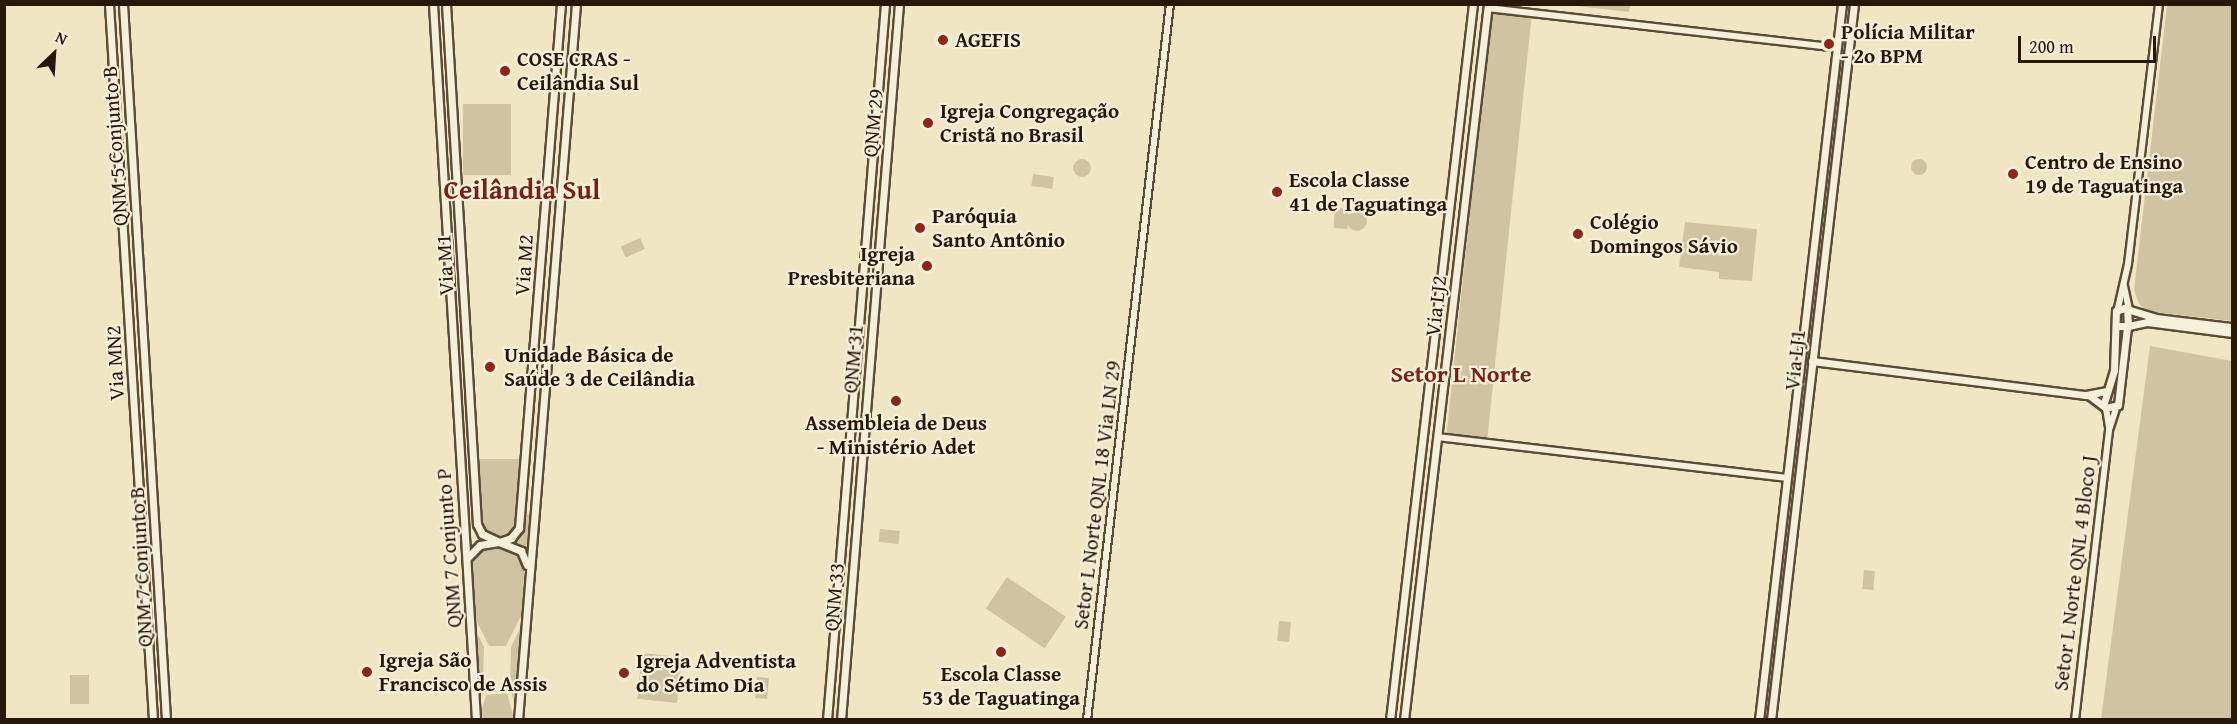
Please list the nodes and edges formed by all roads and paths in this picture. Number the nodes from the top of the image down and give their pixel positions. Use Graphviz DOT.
graph roads {
  1 [pos="110,4"];
  2 [pos="123,4"];
  3 [pos="433,4"];
  4 [pos="446,4"];
  5 [pos="561,4"];
  6 [pos="576,4"];
  7 [pos="885,4"];
  8 [pos="899,4"];
  9 [pos="1170,4"];
  10 [pos="1473,4"];
  11 [pos="1842,4"];
  12 [pos="2159,4"];
  13 [pos="1854,5"];
  14 [pos="1488,6"];
  15 [pos="884,20"];
  16 [pos="1837,48"];
  17 [pos="895,52"];
  18 [pos="880,62"];
  19 [pos="115,88"];
  20 [pos="1463,93"];
  21 [pos="1478,94"];
  22 [pos="1831,98"];
  23 [pos="1843,100"];
  24 [pos="890,111"];
  25 [pos="131,135"];
  26 [pos="119,152"];
  27 [pos="549,167"];
  28 [pos="562,169"];
  29 [pos="134,193"];
  30 [pos="1820,196"];
  31 [pos="870,199"];
  32 [pos="1831,199"];
  33 [pos="1818,209"];
  34 [pos="1829,214"];
  35 [pos="880,239"];
  36 [pos="449,257"];
  37 [pos="2124,284"];
  38 [pos="861,299"];
  39 [pos="464,308"];
  40 [pos="2118,308"];
  41 [pos="2129,309"];
  42 [pos="537,315"];
  43 [pos="550,317"];
  44 [pos="453,323"];
  45 [pos="2117,326"];
  46 [pos="2128,327"];
  47 [pos="2232,327"];
  48 [pos="129,332"];
  49 [pos="2232,333"];
  50 [pos="872,338"];
  51 [pos="1434,341"];
  52 [pos="1448,343"];
  53 [pos="1812,361"];
  54 [pos="468,373"];
  55 [pos="146,383"];
  56 [pos="133,387"];
  57 [pos="2107,389"];
  58 [pos="2120,391"];
  59 [pos="2086,395"];
  60 [pos="2105,406"];
  61 [pos="2116,409"];
  62 [pos="1794,420"];
  63 [pos="1805,422"];
  64 [pos="851,426"];
  65 [pos="2109,430"];
  66 [pos="1792,432"];
  67 [pos="1803,435"];
  68 [pos="1438,438"];
  69 [pos="862,462"];
  70 [pos="860,478"];
  71 [pos="1787,478"];
  72 [pos="845,498"];
  73 [pos="139,503"];
  74 [pos="520,507"];
  75 [pos="534,511"];
  76 [pos="857,524"];
  77 [pos="1414,526"];
  78 [pos="1427,528"];
  79 [pos="1413,536"];
  80 [pos="1425,537"];
  81 [pos="499,542"];
  82 [pos="156,556"];
  83 [pos="466,558"];
  84 [pos="157,566"];
  85 [pos="144,567"];
  86 [pos="529,570"];
  87 [pos="836,615"];
  88 [pos="846,652"];
  89 [pos="153,720"];
  90 [pos="166,720"];
  91 [pos="476,720"];
  92 [pos="518,720"];
  93 [pos="827,720"];
  94 [pos="841,720"];
  95 [pos="1087,720"];
  96 [pos="1390,720"];
  97 [pos="1404,720"];
  98 [pos="1759,720"];
  99 [pos="1771,720"];
  100 [pos="2075,720"];
  1 -- 19 [label="main road, Via MN2"];
  2 -- 25 [label="main road, QNM 5 Conjunto B"];
  3 -- 36 [label="main road, Via M1"];
  4 -- 39 [label="main road, Via M1"];
  5 -- 27 [label="main road, Via M2"];
  6 -- 28 [label="main road, Via M2"];
  7 -- 15 [label="main road"];
  8 -- 17 [label="main road, QNM 29"];
  9 -- 95 [label="street, Setor L Norte QNL 18 Via LN 29"];
  10 -- 20 [label="main road, Via LJ2"];
  11 -- 16 [label="main road, Via LJ1"];
  12 -- 37 [label="street"];
  13 -- 23 [label="main road, Via LJ1"];
  14 -- 16 [label="street"];
  14 -- 21 [label="main road, Via LJ2"];
  15 -- 17 [label="main road"];
  15 -- 18 [label="main road"];
  16 -- 22 [label="main road, Via LJ1"];
  17 -- 24 [label="main road, QNM 29"];
  18 -- 24 [label="main road"];
  18 -- 31 [label="main road"];
  19 -- 25 [label="main road"];
  19 -- 26 [label="main road, Via MN2"];
  20 -- 21 [label="main road"];
  20 -- 51 [label="main road, Via LJ2"];
  21 -- 52 [label="main road, Via LJ2"];
  22 -- 23 [label="main road"];
  22 -- 30 [label="main road, Via LJ1"];
  23 -- 32 [label="main road, Via LJ1"];
  24 -- 35 [label="main road, QNM 29"];
  25 -- 29 [label="main road, QNM 5 Conjunto B"];
  26 -- 29 [label="main road"];
  26 -- 48 [label="main road, Via MN2"];
  27 -- 28 [label="main road"];
  27 -- 42 [label="main road, Via M2"];
  28 -- 43 [label="main road, Via M2"];
  29 -- 55 [label="main road, QNM 5 Conjunto B"];
  30 -- 32 [label="main road"];
  30 -- 33 [label="main road, Via LJ1"];
  31 -- 35 [label="main road"];
  31 -- 38 [label="main road"];
  32 -- 34 [label="main road, Via LJ1"];
  33 -- 34 [label="main road"];
  33 -- 62 [label="main road, Via LJ1"];
  34 -- 53 [label="main road, Via LJ1"];
  35 -- 50 [label="main road, QNM 31"];
  36 -- 39 [label="main road"];
  36 -- 44 [label="main road, Via M1"];
  37 -- 40 [label="street"];
  37 -- 41 [label="street"];
  38 -- 50 [label="main road"];
  38 -- 64 [label="main road"];
  39 -- 54 [label="main road, Via M1"];
  40 -- 41 [label="main road"];
  40 -- 45 [label="main road"];
  41 -- 46 [label="main road"];
  41 -- 47 [label="main road"];
  42 -- 43 [label="main road"];
  42 -- 74 [label="main road, Via M2"];
  43 -- 75 [label="main road, Via M2"];
  44 -- 54 [label="main road"];
  44 -- 83 [label="main road, QNM 7 Conjunto P"];
  45 -- 46 [label="main road"];
  45 -- 57 [label="main road"];
  46 -- 49 [label="main road"];
  46 -- 58 [label="main road"];
  48 -- 55 [label="main road"];
  48 -- 56 [label="main road, Via MN2"];
  50 -- 69 [label="main road, QNM 31"];
  51 -- 52 [label="main road"];
  51 -- 77 [label="main road, Via LJ2"];
  52 -- 68 [label="main road, Via LJ2"];
  53 -- 59 [label="main road"];
  53 -- 63 [label="main road, Via LJ1"];
  54 -- 81 [label="main road, Via M1"];
  55 -- 56 [label="main road"];
  55 -- 82 [label="main road, QNM 7 Conjunto B"];
  56 -- 73 [label="main road, Via MN2"];
  57 -- 58 [label="main road"];
  57 -- 59 [label="main road"];
  57 -- 60 [label="main road"];
  58 -- 61 [label="main road"];
  59 -- 60 [label="main road"];
  60 -- 61 [label="main road"];
  60 -- 65 [label="street"];
  61 -- 65 [label="street"];
  62 -- 63 [label="main road"];
  62 -- 66 [label="main road, Via LJ1"];
  63 -- 67 [label="main road, Via LJ1"];
  64 -- 69 [label="main road"];
  64 -- 72 [label="main road"];
  65 -- 100 [label="street, Setor L Norte QNL 4 Bloco J"];
  66 -- 67 [label="main road"];
  66 -- 71 [label="main road, Via LJ1"];
  67 -- 99 [label="main road, Via LJ1"];
  68 -- 71 [label="street"];
  68 -- 78 [label="main road, Via LJ2"];
  69 -- 70 [label="main road, QNM 31"];
  70 -- 76 [label="main road, QNM 33"];
  71 -- 98 [label="main road, Via LJ1"];
  72 -- 76 [label="main road"];
  72 -- 87 [label="main road"];
  73 -- 82 [label="main road"];
  73 -- 85 [label="main road, Via MN2"];
  74 -- 75 [label="main road"];
  74 -- 81 [label="main road, Via M2"];
  75 -- 86 [label="main road, Via M2"];
  76 -- 88 [label="main road, QNM 33"];
  77 -- 78 [label="main road"];
  77 -- 79 [label="main road, Via LJ2"];
  78 -- 80 [label="main road, Via LJ2"];
  79 -- 80 [label="main road"];
  79 -- 96 [label="main road, Via LJ2"];
  80 -- 97 [label="main road, Via LJ2"];
  81 -- 83 [label="main road"];
  81 -- 86 [label="main road"];
  82 -- 84 [label="main road, QNM 7 Conjunto B"];
  83 -- 91 [label="main road, QNM 7 Conjunto P"];
  84 -- 85 [label="main road"];
  84 -- 90 [label="main road, QNM 7 Conjunto B"];
  85 -- 89 [label="main road, Via MN2"];
  86 -- 92 [label="main road, Via M2"];
  87 -- 88 [label="main road"];
  87 -- 93 [label="main road"];
  88 -- 94 [label="main road, QNM 33"];
}
